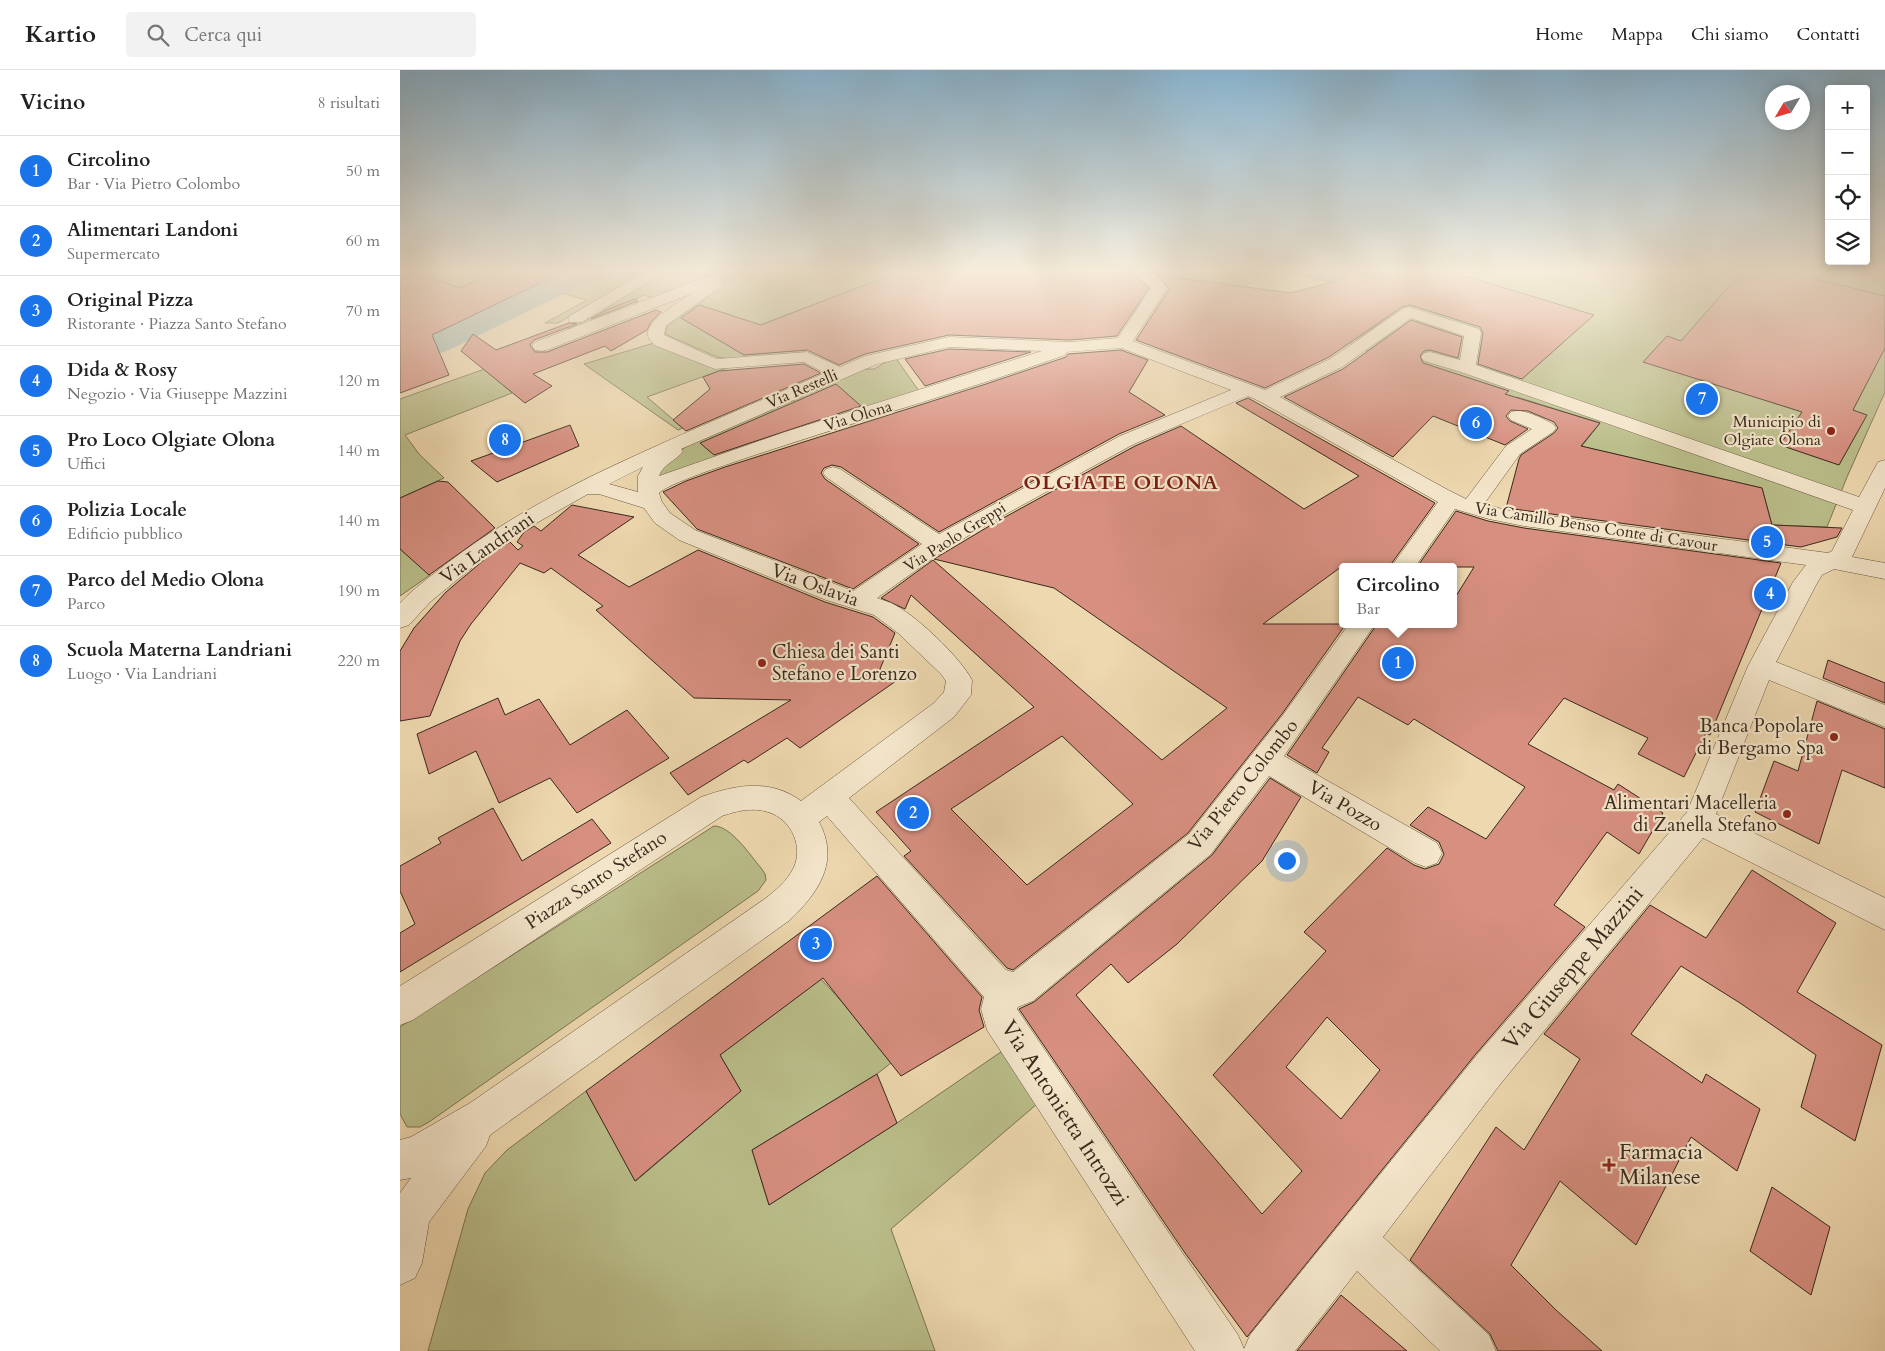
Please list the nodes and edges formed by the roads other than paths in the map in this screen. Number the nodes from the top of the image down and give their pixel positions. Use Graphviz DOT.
graph roads {
  1 [pos="562,330"];
  2 [pos="583,330"];
  3 [pos="658,330"];
  4 [pos="968,330"];
  5 [pos="1132,330"];
  6 [pos="1383,330"];
  7 [pos="1463,330"];
  8 [pos="977,343"];
  9 [pos="1123,343"];
  10 [pos="1070,347"];
  11 [pos="1430,357"];
  12 [pos="1467,368"];
  13 [pos="839,373"];
  14 [pos="1247,390"];
  15 [pos="1266,397"];
  16 [pos="1518,416"];
  17 [pos="708,429"];
  18 [pos="1885,466"];
  19 [pos="833,473"];
  20 [pos="584,488"];
  21 [pos="649,496"];
  22 [pos="1461,504"];
  23 [pos="1866,507"];
  24 [pos="938,544"];
  25 [pos="1832,561"];
  26 [pos="1407,563"];
  27 [pos="1885,571"];
  28 [pos="856,601"];
  29 [pos="400,619"];
  30 [pos="1360,628"];
  31 [pos="1761,666"];
  32 [pos="1885,716"];
  33 [pos="1265,760"];
  34 [pos="829,797"];
  35 [pos="800,818"];
  36 [pos="1699,820"];
  37 [pos="1426,853"];
  38 [pos="1885,915"];
  39 [pos="1004,990"];
  40 [pos="400,1007"];
  41 [pos="484,1117"];
  42 [pos="400,1160"];
  43 [pos="405,1204"];
  44 [pos="1354,1239"];
  45 [pos="400,1263"];
  46 [pos="1222,1351"];
  47 [pos="1266,1351"];
  48 [pos="1473,1351"];
  1 -- 2 [label="street"];
  3 -- 13 [label="street"];
  4 -- 8 [label="street"];
  5 -- 9 [label="street"];
  6 -- 15 [label="street"];
  7 -- 12 [label="street"];
  8 -- 10 [label="street, Via Restelli"];
  8 -- 13 [label="street, Via Restelli"];
  9 -- 10 [label="street, Via Restelli"];
  9 -- 14 [label="street, Via Camillo Benso Conte di Cavour"];
  10 -- 21 [label="street, Via Olona"];
  11 -- 12 [label="street"];
  12 -- 23 [label="street"];
  13 -- 17 [label="street, Via Restelli"];
  14 -- 15 [label="street, Via Camillo Benso Conte di Cavour"];
  14 -- 24 [label="street, Via Paolo Greppi"];
  15 -- 22 [label="street, Via Camillo Benso Conte di Cavour"];
  16 -- 22 [label="street"];
  17 -- 20 [label="street, Via Restelli"];
  17 -- 21 [label="street"];
  18 -- 23 [label="street"];
  19 -- 24 [label="street"];
  20 -- 21 [label="street"];
  20 -- 29 [label="street, Via Landriani"];
  21 -- 28 [label="street, Via Oslavia"];
  22 -- 25 [label="street, Via Camillo Benso Conte di Cavour"];
  22 -- 26 [label="street"];
  23 -- 25 [label="street"];
  24 -- 28 [label="street, Via Paolo Greppi"];
  25 -- 27 [label="street, Via Camillo Benso Conte di Cavour"];
  25 -- 31 [label="street, Via Giuseppe Mazzini"];
  28 -- 34 [label="street, Via Oslavia"];
  30 -- 33 [label="street, Via Pietro Colombo"];
  31 -- 32 [label="street"];
  31 -- 36 [label="street, Via Giuseppe Mazzini"];
  33 -- 37 [label="street, Via Pozzo"];
  33 -- 39 [label="street, Via Pietro Colombo"];
  34 -- 35 [label="street"];
  34 -- 39 [label="street"];
  35 -- 40 [label="street, Piazza Santo Stefano"];
  35 -- 41 [label="street, Piazza Santo Stefano"];
  36 -- 38 [label="street"];
  36 -- 44 [label="street, Via Giuseppe Mazzini"];
  39 -- 46 [label="street, Via Antonietta Introzzi"];
  41 -- 42 [label="street, Piazza Santo Stefano"];
  41 -- 43 [label="street, Piazza Santo Stefano"];
  43 -- 45 [label="street, Piazza Santo Stefano"];
  44 -- 47 [label="street, Via Giuseppe Mazzini"];
  44 -- 48 [label="street"];
}
